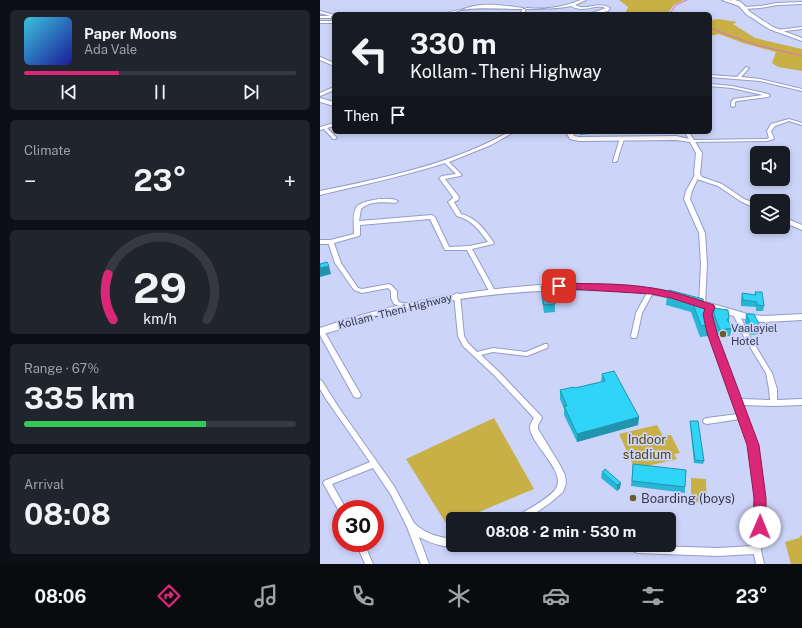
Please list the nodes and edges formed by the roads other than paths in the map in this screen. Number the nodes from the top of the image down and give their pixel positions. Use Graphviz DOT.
graph roads {
  1 [pos="584,0"];
  2 [pos="724,0"];
  3 [pos="732,0"];
  4 [pos="465,1"];
  5 [pos="491,2"];
  6 [pos="802,3"];
  7 [pos="572,5"];
  8 [pos="471,6"];
  9 [pos="525,6"];
  10 [pos="742,7"];
  11 [pos="320,12"];
  12 [pos="452,12"];
  13 [pos="523,12"];
  14 [pos="598,12"];
  15 [pos="332,15"];
  16 [pos="332,16"];
  17 [pos="320,17"];
  18 [pos="320,22"];
  19 [pos="332,22"];
  20 [pos="802,28"];
  21 [pos="777,31"];
  22 [pos="802,40"];
  23 [pos="320,58"];
  24 [pos="332,64"];
  25 [pos="747,68"];
  26 [pos="712,75"];
  27 [pos="738,78"];
  28 [pos="712,85"];
  29 [pos="332,89"];
  30 [pos="802,90"];
  31 [pos="320,94"];
  32 [pos="320,100"];
  33 [pos="332,103"];
  34 [pos="733,106"];
  35 [pos="802,124"];
  36 [pos="332,125"];
  37 [pos="322,129"];
  38 [pos="508,134"];
  39 [pos="569,134"];
  40 [pos="689,134"];
  41 [pos="335,138"];
  42 [pos="622,139"];
  43 [pos="692,141"];
  44 [pos="445,161"];
  45 [pos="615,162"];
  46 [pos="697,176"];
  47 [pos="320,194"];
  48 [pos="395,201"];
  49 [pos="750,204"];
  50 [pos="790,222"];
  51 [pos="358,223"];
  52 [pos="802,228"];
  53 [pos="320,242"];
  54 [pos="330,242"];
  55 [pos="469,248"];
  56 [pos="651,291"];
  57 [pos="492,292"];
  58 [pos="457,295"];
  59 [pos="426,302"];
  60 [pos="707,306"];
  61 [pos="736,314"];
  62 [pos="802,317"];
  63 [pos="321,331"];
  64 [pos="634,336"];
  65 [pos="545,346"];
  66 [pos="476,354"];
  67 [pos="320,383"];
  68 [pos="357,395"];
  69 [pos="738,402"];
  70 [pos="802,402"];
  71 [pos="774,403"];
  72 [pos="743,416"];
  73 [pos="707,421"];
  74 [pos="374,464"];
  75 [pos="337,500"];
  76 [pos="530,512"];
  77 [pos="411,526"];
  78 [pos="446,542"];
  79 [pos="676,550"];
  80 [pos="758,550"];
  81 [pos="364,552"];
  82 [pos="369,564"];
  83 [pos="425,564"];
  84 [pos="760,564"];
  1 -- 7 [label="street"];
  2 -- 10 [label="main road"];
  3 -- 10 [label="street"];
  4 -- 8 [label="street"];
  5 -- 8 [label="street"];
  5 -- 9 [label="street"];
  6 -- 10 [label="street"];
  7 -- 9 [label="street"];
  7 -- 14 [label="street"];
  8 -- 12 [label="street"];
  9 -- 13 [label="street"];
  10 -- 21 [label="main road"];
  11 -- 15 [label="street"];
  16 -- 17 [label="street"];
  18 -- 19 [label="street"];
  20 -- 21 [label="street"];
  21 -- 22 [label="main road"];
  23 -- 24 [label="street"];
  25 -- 27 [label="street"];
  26 -- 27 [label="street"];
  27 -- 30 [label="street"];
  28 -- 34 [label="street"];
  29 -- 31 [label="street"];
  32 -- 33 [label="main road"];
  35 -- 43 [label="street"];
  36 -- 37 [label="street"];
  37 -- 41 [label="street"];
  38 -- 44 [label="street"];
  39 -- 42 [label="main road"];
  40 -- 43 [label="street"];
  42 -- 43 [label="main road"];
  42 -- 45 [label="street"];
  43 -- 46 [label="main road"];
  44 -- 47 [label="street"];
  44 -- 55 [label="street"];
  46 -- 49 [label="main road"];
  46 -- 60 [label="street"];
  48 -- 51 [label="street"];
  50 -- 52 [label="main road"];
  51 -- 54 [label="street"];
  51 -- 55 [label="street"];
  53 -- 54 [label="street"];
  54 -- 59 [label="street"];
  55 -- 57 [label="street"];
  56 -- 57 [label="highway, Kollam - Theni Highway"];
  56 -- 60 [label="highway, Kollam - Theni Highway"];
  56 -- 64 [label="street"];
  57 -- 58 [label="highway, Kollam - Theni Highway"];
  58 -- 59 [label="highway, Kollam - Theni Highway"];
  58 -- 66 [label="street"];
  59 -- 63 [label="highway, Kollam - Theni Highway"];
  60 -- 61 [label="highway, Kollam - Theni Highway"];
  60 -- 69 [label="street"];
  61 -- 62 [label="highway, Kollam - Theni Highway"];
  61 -- 71 [label="street"];
  63 -- 68 [label="street"];
  65 -- 66 [label="street"];
  66 -- 76 [label="street"];
  67 -- 74 [label="street"];
  69 -- 71 [label="street"];
  69 -- 72 [label="street"];
  70 -- 71 [label="street"];
  72 -- 73 [label="street"];
  72 -- 80 [label="street"];
  74 -- 75 [label="street"];
  74 -- 77 [label="street"];
  77 -- 78 [label="street"];
  77 -- 83 [label="street"];
  79 -- 80 [label="street"];
  80 -- 84 [label="street"];
  81 -- 82 [label="street"];
}
